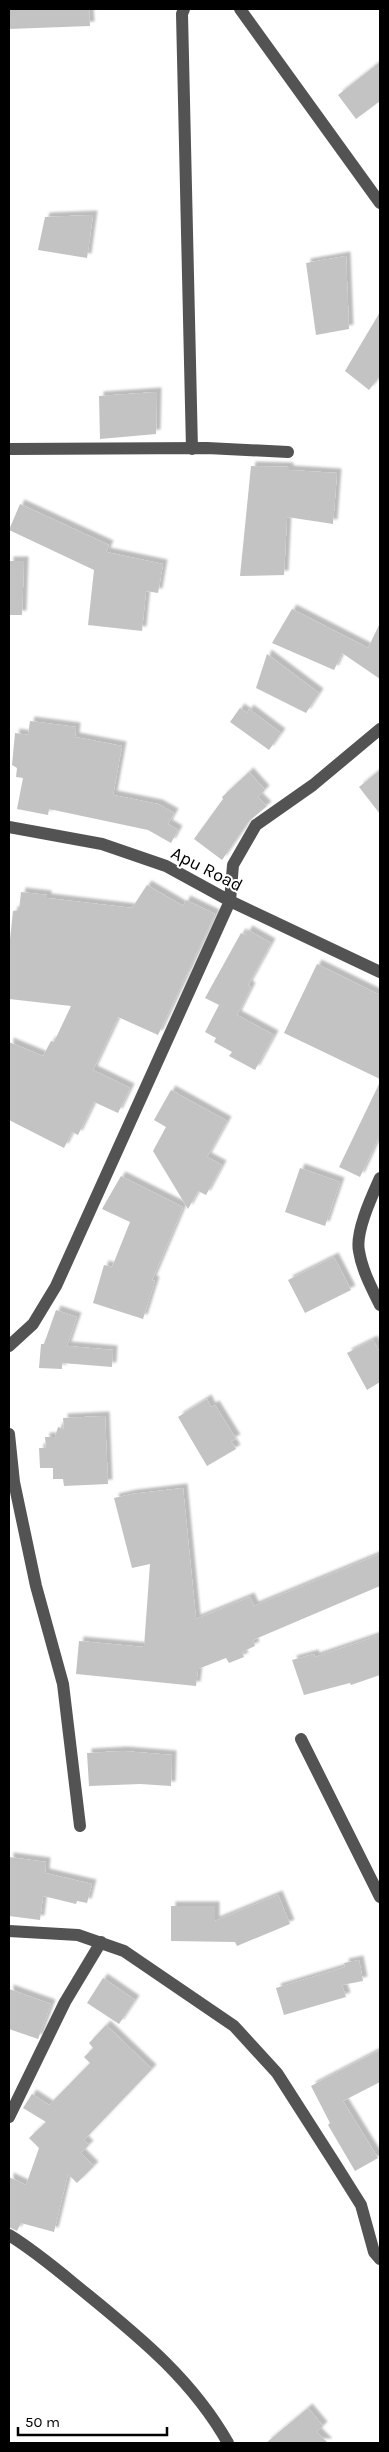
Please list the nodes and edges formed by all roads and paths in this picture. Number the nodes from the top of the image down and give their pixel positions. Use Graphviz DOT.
graph roads {
  1 [pos="184,9"];
  2 [pos="240,9"];
  3 [pos="380,203"];
  4 [pos="9,449"];
  5 [pos="192,449"];
  6 [pos="288,452"];
  7 [pos="380,729"];
  8 [pos="9,827"];
  9 [pos="230,901"];
  10 [pos="380,972"];
  11 [pos="380,1178"];
  12 [pos="380,1305"];
  13 [pos="9,1346"];
  14 [pos="9,1434"];
  15 [pos="301,1739"];
  16 [pos="80,1826"];
  17 [pos="380,1897"];
  18 [pos="9,1931"];
  19 [pos="102,1942"];
  20 [pos="9,2117"];
  21 [pos="9,2235"];
  22 [pos="380,2259"];
  23 [pos="228,2443"];
  1 -- 5 [label="street"];
  2 -- 3 [label="street"];
  4 -- 5 [label="street"];
  5 -- 6 [label="street"];
  7 -- 9 [label="street"];
  8 -- 9 [label="street, Apu Road"];
  9 -- 10 [label="street, Apu Road"];
  9 -- 13 [label="street"];
  11 -- 12 [label="street"];
  14 -- 16 [label="street"];
  15 -- 17 [label="street"];
  18 -- 19 [label="street"];
  19 -- 20 [label="street"];
  19 -- 22 [label="street"];
  21 -- 23 [label="street"];
}
